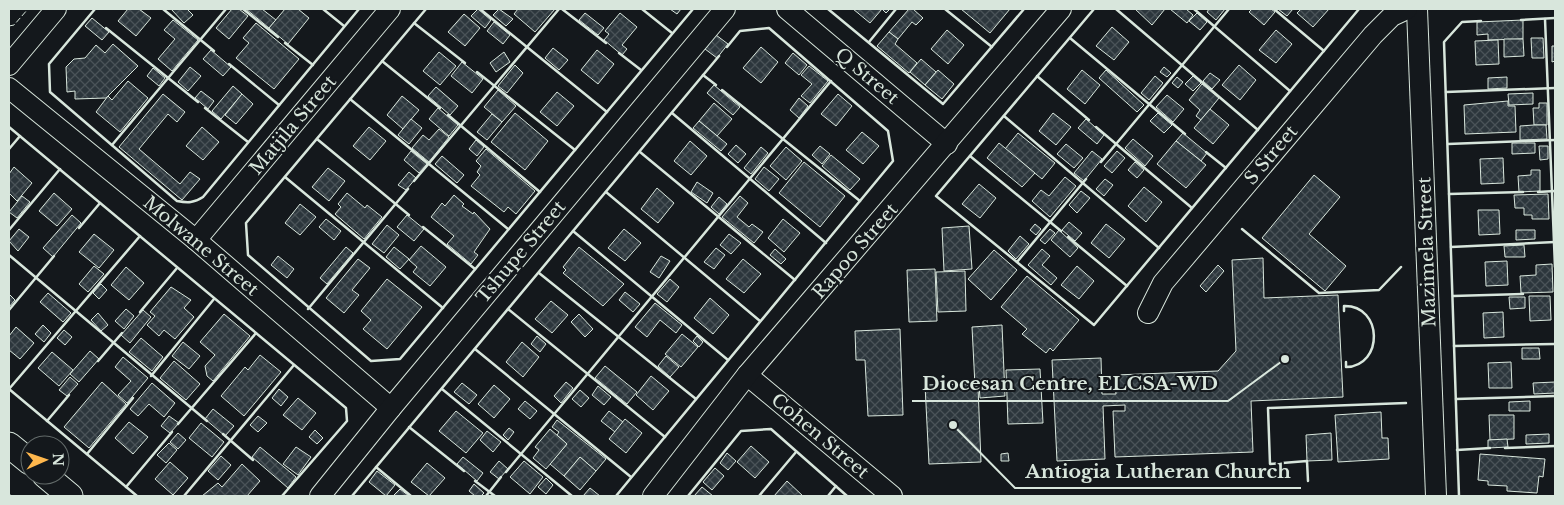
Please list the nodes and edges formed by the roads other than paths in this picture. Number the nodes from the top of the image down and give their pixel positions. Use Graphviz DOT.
graph roads {
  1 [pos="56,9"];
  2 [pos="390,9"];
  3 [pos="725,9"];
  4 [pos="787,9"];
  5 [pos="1061,9"];
  6 [pos="1408,9"];
  7 [pos="1417,9"];
  8 [pos="9,65"];
  9 [pos="9,88"];
  10 [pos="947,144"];
  11 [pos="196,240"];
  12 [pos="1148,313"];
  13 [pos="747,375"];
  14 [pos="390,408"];
  15 [pos="9,445"];
  16 [pos="20,454"];
  17 [pos="57,485"];
  18 [pos="70,496"];
  19 [pos="320,496"];
  20 [pos="653,496"];
  21 [pos="892,496"];
  22 [pos="1436,496"];
  1 -- 8 [label="street"];
  2 -- 11 [label="street, Matjila Street"];
  3 -- 14 [label="street, Tshupe Street"];
  4 -- 10 [label="street, Q Street"];
  5 -- 10 [label="street, Rapoo Street"];
  6 -- 12 [label="street, S Street"];
  7 -- 22 [label="street, Mazimela Street"];
  9 -- 11 [label="street, Molwane Street"];
  10 -- 13 [label="street, Rapoo Street"];
  11 -- 14 [label="street, Molwane Street"];
  13 -- 20 [label="street, Rapoo Street"];
  13 -- 21 [label="street, Cohen Street"];
  14 -- 19 [label="street, Tshupe Street"];
  15 -- 16 [label="street"];
  17 -- 18 [label="street"];
}
